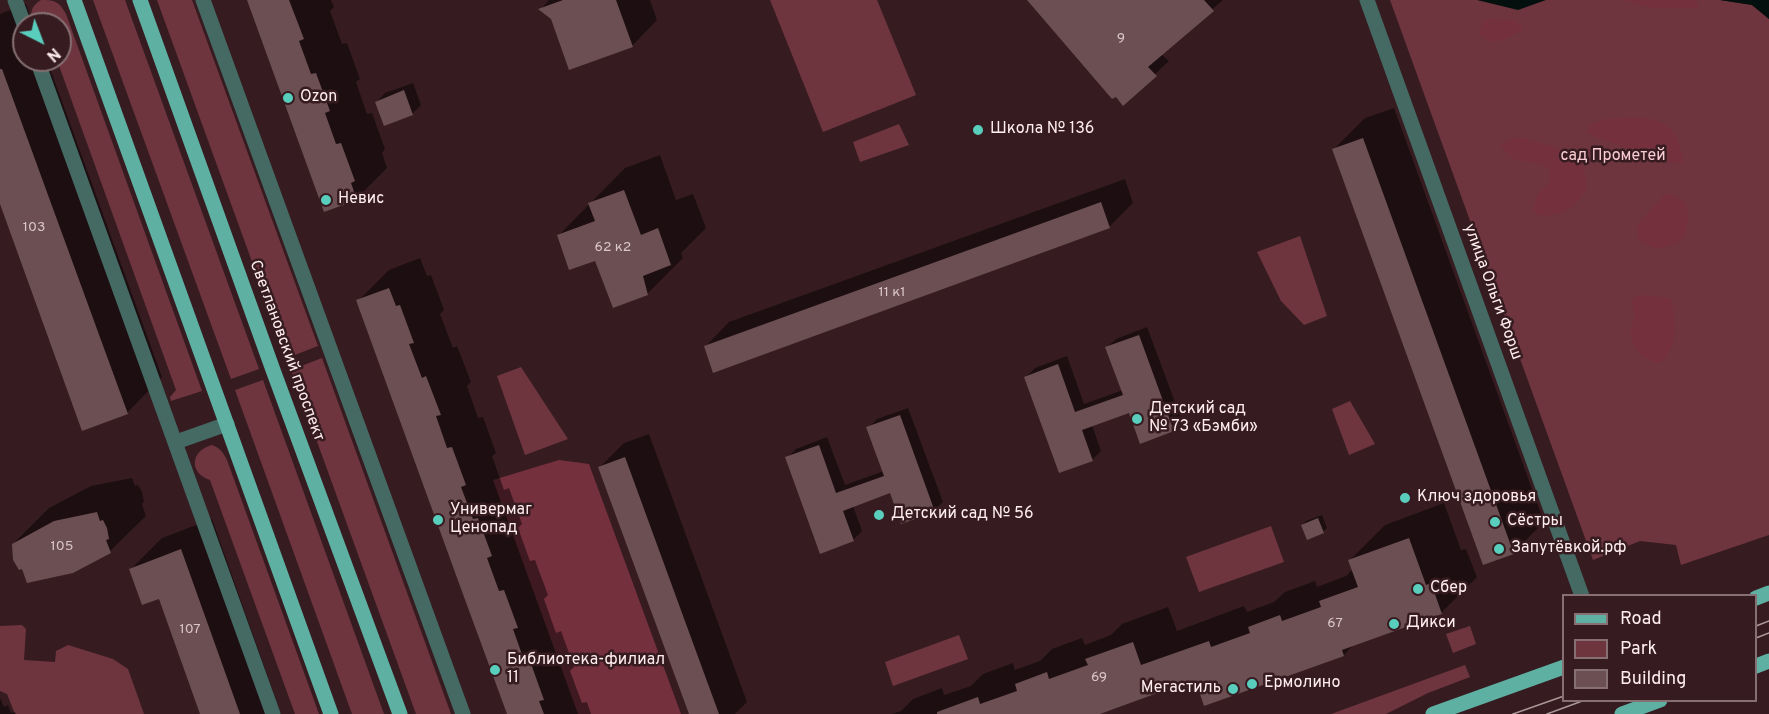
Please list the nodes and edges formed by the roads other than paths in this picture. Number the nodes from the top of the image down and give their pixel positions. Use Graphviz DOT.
graph roads {
  1 [pos="74,0"];
  2 [pos="140,0"];
  3 [pos="203,0"];
  4 [pos="1367,0"];
  5 [pos="41,72"];
  6 [pos="227,424"];
  7 [pos="176,442"];
  8 [pos="1581,594"];
  9 [pos="1562,667"];
  10 [pos="1653,702"];
  11 [pos="1623,710"];
  12 [pos="273,714"];
  13 [pos="331,714"];
  14 [pos="400,714"];
  15 [pos="464,714"];
  16 [pos="1433,714"];
  1 -- 6 [label="main road"];
  2 -- 14 [label="main road, Светлановский проспект"];
  3 -- 15 [label="street"];
  4 -- 8 [label="street, улица Ольги Форш"];
  5 -- 7 [label="street"];
  6 -- 7 [label="street"];
  6 -- 13 [label="main road"];
  7 -- 12 [label="street"];
  9 -- 16 [label="main road"];
  10 -- 11 [label="main road"];
}
